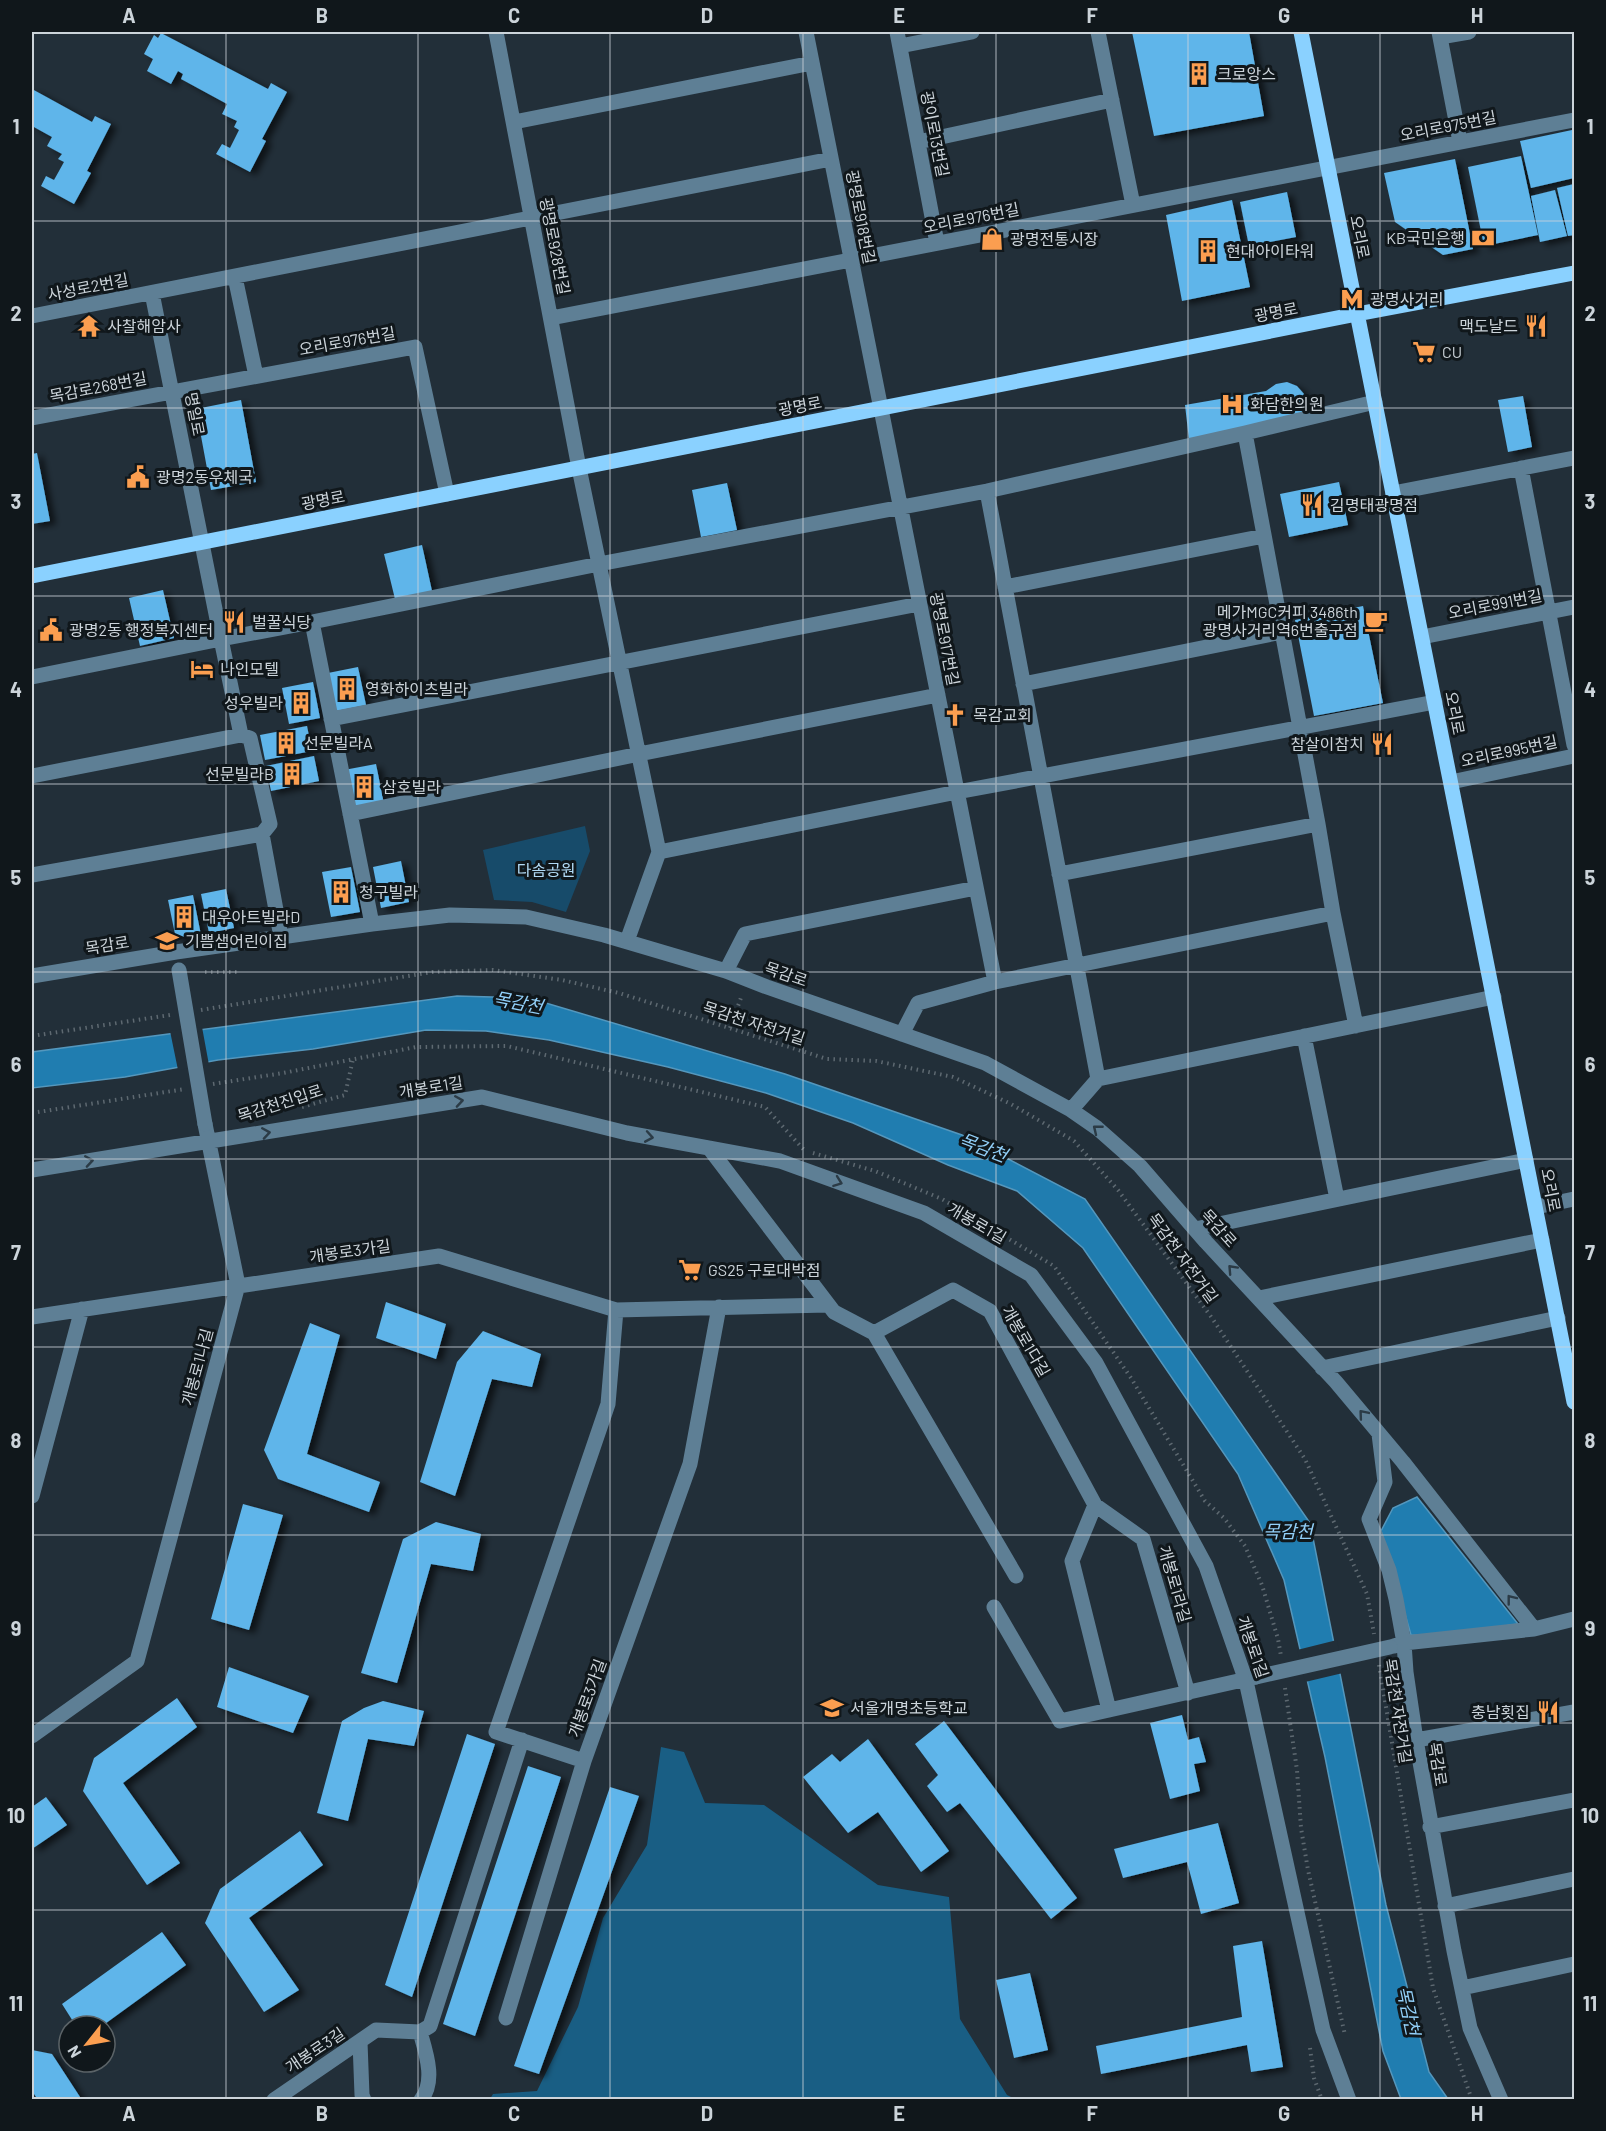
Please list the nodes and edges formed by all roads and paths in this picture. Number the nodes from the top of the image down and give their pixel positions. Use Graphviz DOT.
graph roads {
  1 [pos="496,32"];
  2 [pos="806,32"];
  3 [pos="972,32"];
  4 [pos="1098,32"];
  5 [pos="1301,32"];
  6 [pos="1468,32"];
  7 [pos="1439,34"];
  8 [pos="898,39"];
  9 [pos="812,63"];
  10 [pos="1112,100"];
  11 [pos="1575,120"];
  12 [pos="514,122"];
  13 [pos="918,142"];
  14 [pos="1460,142"];
  15 [pos="831,159"];
  16 [pos="1328,168"];
  17 [pos="1132,205"];
  18 [pos="532,218"];
  19 [pos="937,243"];
  20 [pos="851,260"];
  21 [pos="1575,273"];
  22 [pos="235,277"];
  23 [pos="152,293"];
  24 [pos="1357,314"];
  25 [pos="32,316"];
  26 [pos="551,318"];
  27 [pos="256,376"];
  28 [pos="172,391"];
  29 [pos="1374,402"];
  30 [pos="880,409"];
  31 [pos="32,418"];
  32 [pos="1245,433"];
  33 [pos="1575,458"];
  34 [pos="579,468"];
  35 [pos="1521,468"];
  36 [pos="987,491"];
  37 [pos="1393,493"];
  38 [pos="447,494"];
  39 [pos="900,508"];
  40 [pos="1264,536"];
  41 [pos="202,542"];
  42 [pos="599,564"];
  43 [pos="32,576"];
  44 [pos="1005,587"];
  45 [pos="919,604"];
  46 [pos="1575,607"];
  47 [pos="1549,612"];
  48 [pos="312,622"];
  49 [pos="1282,632"];
  50 [pos="1422,637"];
  51 [pos="221,639"];
  52 [pos="620,661"];
  53 [pos="32,677"];
  54 [pos="1023,684"];
  55 [pos="938,695"];
  56 [pos="1435,702"];
  57 [pos="331,719"];
  58 [pos="1300,728"];
  59 [pos="241,735"];
  60 [pos="1575,745"];
  61 [pos="639,754"];
  62 [pos="1575,756"];
  63 [pos="32,776"];
  64 [pos="1041,776"];
  65 [pos="1451,782"];
  66 [pos="957,792"];
  67 [pos="350,814"];
  68 [pos="1318,824"];
  69 [pos="262,834"];
  70 [pos="659,852"];
  71 [pos="1059,874"];
  72 [pos="32,875"];
  73 [pos="976,888"];
  74 [pos="1333,913"];
  75 [pos="372,924"];
  76 [pos="281,937"];
  77 [pos="627,941"];
  78 [pos="176,952"];
  79 [pos="1077,966"];
  80 [pos="726,971"];
  81 [pos="205,972"];
  82 [pos="241,972"];
  83 [pos="32,976"];
  84 [pos="748,980"];
  85 [pos="364,982"];
  86 [pos="995,982"];
  87 [pos="1494,997"];
  88 [pos="1356,1026"];
  89 [pos="730,1028"];
  90 [pos="902,1034"];
  91 [pos="1304,1036"];
  92 [pos="353,1059"];
  93 [pos="1098,1079"];
  94 [pos="292,1110"];
  95 [pos="1071,1110"];
  96 [pos="209,1142"];
  97 [pos="709,1148"];
  98 [pos="1526,1160"];
  99 [pos="32,1170"];
  100 [pos="1337,1199"];
  101 [pos="1575,1199"];
  102 [pos="1536,1207"];
  103 [pos="1195,1229"];
  104 [pos="1542,1240"];
  105 [pos="238,1285"];
  106 [pos="1259,1298"];
  107 [pos="828,1305"];
  108 [pos="719,1307"];
  109 [pos="82,1309"];
  110 [pos="616,1310"];
  111 [pos="32,1317"];
  112 [pos="1558,1318"];
  113 [pos="873,1333"];
  114 [pos="1322,1368"];
  115 [pos="1575,1402"];
  116 [pos="1379,1434"];
  117 [pos="37,1457"];
  118 [pos="32,1496"];
  119 [pos="1095,1505"];
  120 [pos="1016,1576"];
  121 [pos="993,1607"];
  122 [pos="1575,1619"];
  123 [pos="1534,1629"];
  124 [pos="1374,1639"];
  125 [pos="1254,1644"];
  126 [pos="1397,1645"];
  127 [pos="1261,1659"];
  128 [pos="1378,1662"];
  129 [pos="1251,1679"];
  130 [pos="1188,1693"];
  131 [pos="1109,1710"];
  132 [pos="1575,1712"];
  133 [pos="32,1736"];
  134 [pos="522,1740"];
  135 [pos="1416,1740"];
  136 [pos="584,1761"];
  137 [pos="1575,1800"];
  138 [pos="1430,1827"];
  139 [pos="1575,1879"];
  140 [pos="1445,1906"];
  141 [pos="1575,1964"];
  142 [pos="1462,1988"];
  143 [pos="506,2018"];
  144 [pos="420,2032"];
  145 [pos="360,2042"];
  146 [pos="274,2100"];
  147 [pos="364,2100"];
  148 [pos="421,2100"];
  149 [pos="1348,2100"];
  150 [pos="1472,2100"];
  151 [pos="1501,2100"];
  1 -- 12 [label="street, 광명로928번길"];
  2 -- 9 [label="street, 광명로918번길"];
  3 -- 8 [label="street"];
  4 -- 10 [label="street"];
  5 -- 16 [label="main road, 오리로"];
  6 -- 7 [label="street"];
  7 -- 14 [label="street"];
  8 -- 13 [label="street, 광이로13번길"];
  9 -- 12 [label="street"];
  9 -- 15 [label="street, 광명로918번길"];
  10 -- 13 [label="street"];
  10 -- 17 [label="street"];
  11 -- 14 [label="street, 오리로975번길"];
  12 -- 18 [label="street, 광명로928번길"];
  13 -- 19 [label="street, 광이로13번길"];
  14 -- 16 [label="street, 오리로975번길"];
  15 -- 18 [label="street, 사성로2번길"];
  15 -- 20 [label="street, 광명로918번길"];
  16 -- 17 [label="street, 오리로976번길"];
  16 -- 24 [label="main road, 오리로"];
  17 -- 19 [label="street, 오리로976번길"];
  18 -- 22 [label="street, 사성로2번길"];
  18 -- 26 [label="street, 광명로928번길"];
  19 -- 20 [label="street, 오리로976번길"];
  20 -- 26 [label="street, 오리로976번길"];
  20 -- 30 [label="street, 광명로918번길"];
  21 -- 24 [label="main road, 광명로"];
  22 -- 23 [label="street, 사성로2번길"];
  22 -- 27 [label="street"];
  23 -- 25 [label="street, 사성로2번길"];
  23 -- 28 [label="street, 명일로"];
  24 -- 29 [label="main road, 오리로"];
  24 -- 30 [label="main road, 광명로"];
  26 -- 34 [label="street, 광명로928번길"];
  27 -- 28 [label="street, 오리로976번길"];
  27 -- 38 [label="street, 오리로976번길"];
  28 -- 31 [label="street, 목감로268번길"];
  28 -- 41 [label="street, 명일로"];
  29 -- 32 [label="street"];
  29 -- 37 [label="main road, 오리로"];
  30 -- 34 [label="main road, 광명로"];
  30 -- 39 [label="street, 광명로917번길"];
  32 -- 36 [label="street"];
  32 -- 40 [label="street"];
  33 -- 35 [label="street"];
  34 -- 38 [label="main road, 광명로"];
  34 -- 42 [label="street, 광명로928번길"];
  35 -- 37 [label="street"];
  35 -- 47 [label="street"];
  36 -- 39 [label="street"];
  36 -- 44 [label="street"];
  37 -- 50 [label="main road, 오리로"];
  38 -- 41 [label="main road, 광명로"];
  39 -- 42 [label="street"];
  39 -- 45 [label="street, 광명로917번길"];
  40 -- 44 [label="street"];
  40 -- 49 [label="street"];
  41 -- 43 [label="main road, 광명로"];
  41 -- 51 [label="street, 명일로"];
  42 -- 48 [label="street"];
  42 -- 52 [label="street, 광명로928번길"];
  44 -- 54 [label="street"];
  45 -- 52 [label="street"];
  45 -- 55 [label="street, 광명로917번길"];
  46 -- 47 [label="street, 오리로991번길"];
  47 -- 50 [label="street, 오리로991번길"];
  47 -- 60 [label="street"];
  48 -- 51 [label="street"];
  48 -- 57 [label="street"];
  49 -- 54 [label="street"];
  49 -- 58 [label="street"];
  50 -- 56 [label="main road, 오리로"];
  51 -- 53 [label="street"];
  51 -- 59 [label="street, 명일로"];
  52 -- 57 [label="street"];
  52 -- 61 [label="street, 광명로928번길"];
  54 -- 64 [label="street"];
  55 -- 61 [label="street"];
  55 -- 66 [label="street, 광명로917번길"];
  56 -- 58 [label="street"];
  56 -- 65 [label="main road, 오리로"];
  57 -- 67 [label="street"];
  58 -- 64 [label="street"];
  58 -- 68 [label="street"];
  59 -- 63 [label="street"];
  59 -- 69 [label="street, 명일로"];
  61 -- 67 [label="street"];
  61 -- 70 [label="street, 광명로928번길"];
  62 -- 65 [label="street, 오리로995번길"];
  64 -- 66 [label="street"];
  64 -- 71 [label="street"];
  65 -- 87 [label="main road, 오리로"];
  66 -- 70 [label="street"];
  66 -- 73 [label="street, 광명로917번길"];
  67 -- 75 [label="street"];
  68 -- 71 [label="street"];
  68 -- 74 [label="street"];
  69 -- 72 [label="street"];
  69 -- 76 [label="street"];
  70 -- 77 [label="street"];
  71 -- 79 [label="street"];
  73 -- 80 [label="street"];
  73 -- 86 [label="street, 광명로917번길"];
  74 -- 79 [label="street"];
  74 -- 88 [label="street"];
  75 -- 76 [label="street, 목감로"];
  75 -- 77 [label="street, 목감로"];
  76 -- 78 [label="street, 목감로"];
  77 -- 80 [label="street, 목감로"];
  78 -- 83 [label="street, 목감로"];
  78 -- 96 [label="street, 개봉로1나길, bridge"];
  79 -- 86 [label="street"];
  79 -- 93 [label="street"];
  80 -- 84 [label="street, 목감로"];
  81 -- 82 [label="path"];
  84 -- 89 [label="path"];
  84 -- 90 [label="street, 목감로"];
  85 -- 89 [label="path, 목감천 자전거길"];
  86 -- 90 [label="street"];
  87 -- 88 [label="street"];
  87 -- 98 [label="main road, 오리로"];
  88 -- 91 [label="street"];
  89 -- 124 [label="path, 목감천 자전거길"];
  90 -- 95 [label="street, 목감로"];
  91 -- 93 [label="street"];
  91 -- 100 [label="street"];
  92 -- 94 [label="path, 목감천진입로"];
  93 -- 95 [label="street"];
  103 -- 95 [label="street, 목감로, one-way"];
  96 -- 97 [label="street, 개봉로1길, one-way"];
  99 -- 96 [label="street, 개봉로1길, one-way"];
  96 -- 105 [label="street, 개봉로1나길"];
  97 -- 107 [label="street"];
  97 -- 129 [label="street, 개봉로1길, one-way"];
  98 -- 100 [label="street"];
  98 -- 102 [label="main road, 오리로"];
  100 -- 103 [label="street"];
  101 -- 102 [label="street"];
  102 -- 104 [label="main road, 오리로"];
  106 -- 103 [label="street, 목감로, one-way"];
  104 -- 106 [label="street"];
  104 -- 112 [label="main road, 오리로"];
  105 -- 109 [label="street, 개봉로3가길"];
  105 -- 110 [label="street, 개봉로3가길"];
  105 -- 133 [label="street, 개봉로1나길"];
  106 -- 114 [label="street, 목감로"];
  107 -- 108 [label="street, 개봉로3가길"];
  107 -- 113 [label="street"];
  108 -- 110 [label="street, 개봉로3가길"];
  108 -- 136 [label="street, 개봉로3가길"];
  109 -- 111 [label="street, 개봉로3가길"];
  109 -- 117 [label="street"];
  110 -- 134 [label="street, 개봉로3가길"];
  112 -- 114 [label="street"];
  112 -- 115 [label="main road, 오리로"];
  113 -- 119 [label="street, 개봉로1다길"];
  113 -- 120 [label="street"];
  116 -- 114 [label="street, 목감로, one-way"];
  123 -- 116 [label="street, 목감로, one-way"];
  116 -- 126 [label="street, 목감로"];
  117 -- 118 [label="street"];
  119 -- 130 [label="street, 개봉로1라길"];
  119 -- 131 [label="street"];
  121 -- 131 [label="street"];
  122 -- 123 [label="street"];
  123 -- 126 [label="street"];
  125 -- 127 [label="path"];
  126 -- 129 [label="street, bridge"];
  126 -- 135 [label="street, 목감로"];
  128 -- 150 [label="path, 목감천 자전거길"];
  129 -- 130 [label="street"];
  129 -- 149 [label="street, 개봉로1길"];
  130 -- 131 [label="street"];
  132 -- 135 [label="street"];
  134 -- 136 [label="street, 개봉로3가길"];
  134 -- 144 [label="street"];
  135 -- 138 [label="street, 목감로"];
  136 -- 143 [label="street"];
  137 -- 138 [label="street"];
  138 -- 140 [label="street, 목감로"];
  139 -- 140 [label="street"];
  140 -- 142 [label="street, 목감로"];
  141 -- 142 [label="street"];
  142 -- 151 [label="street, 목감로"];
  144 -- 145 [label="street, 개봉로3길"];
  144 -- 148 [label="street"];
  145 -- 146 [label="street, 개봉로3길"];
  145 -- 147 [label="street"];
}
